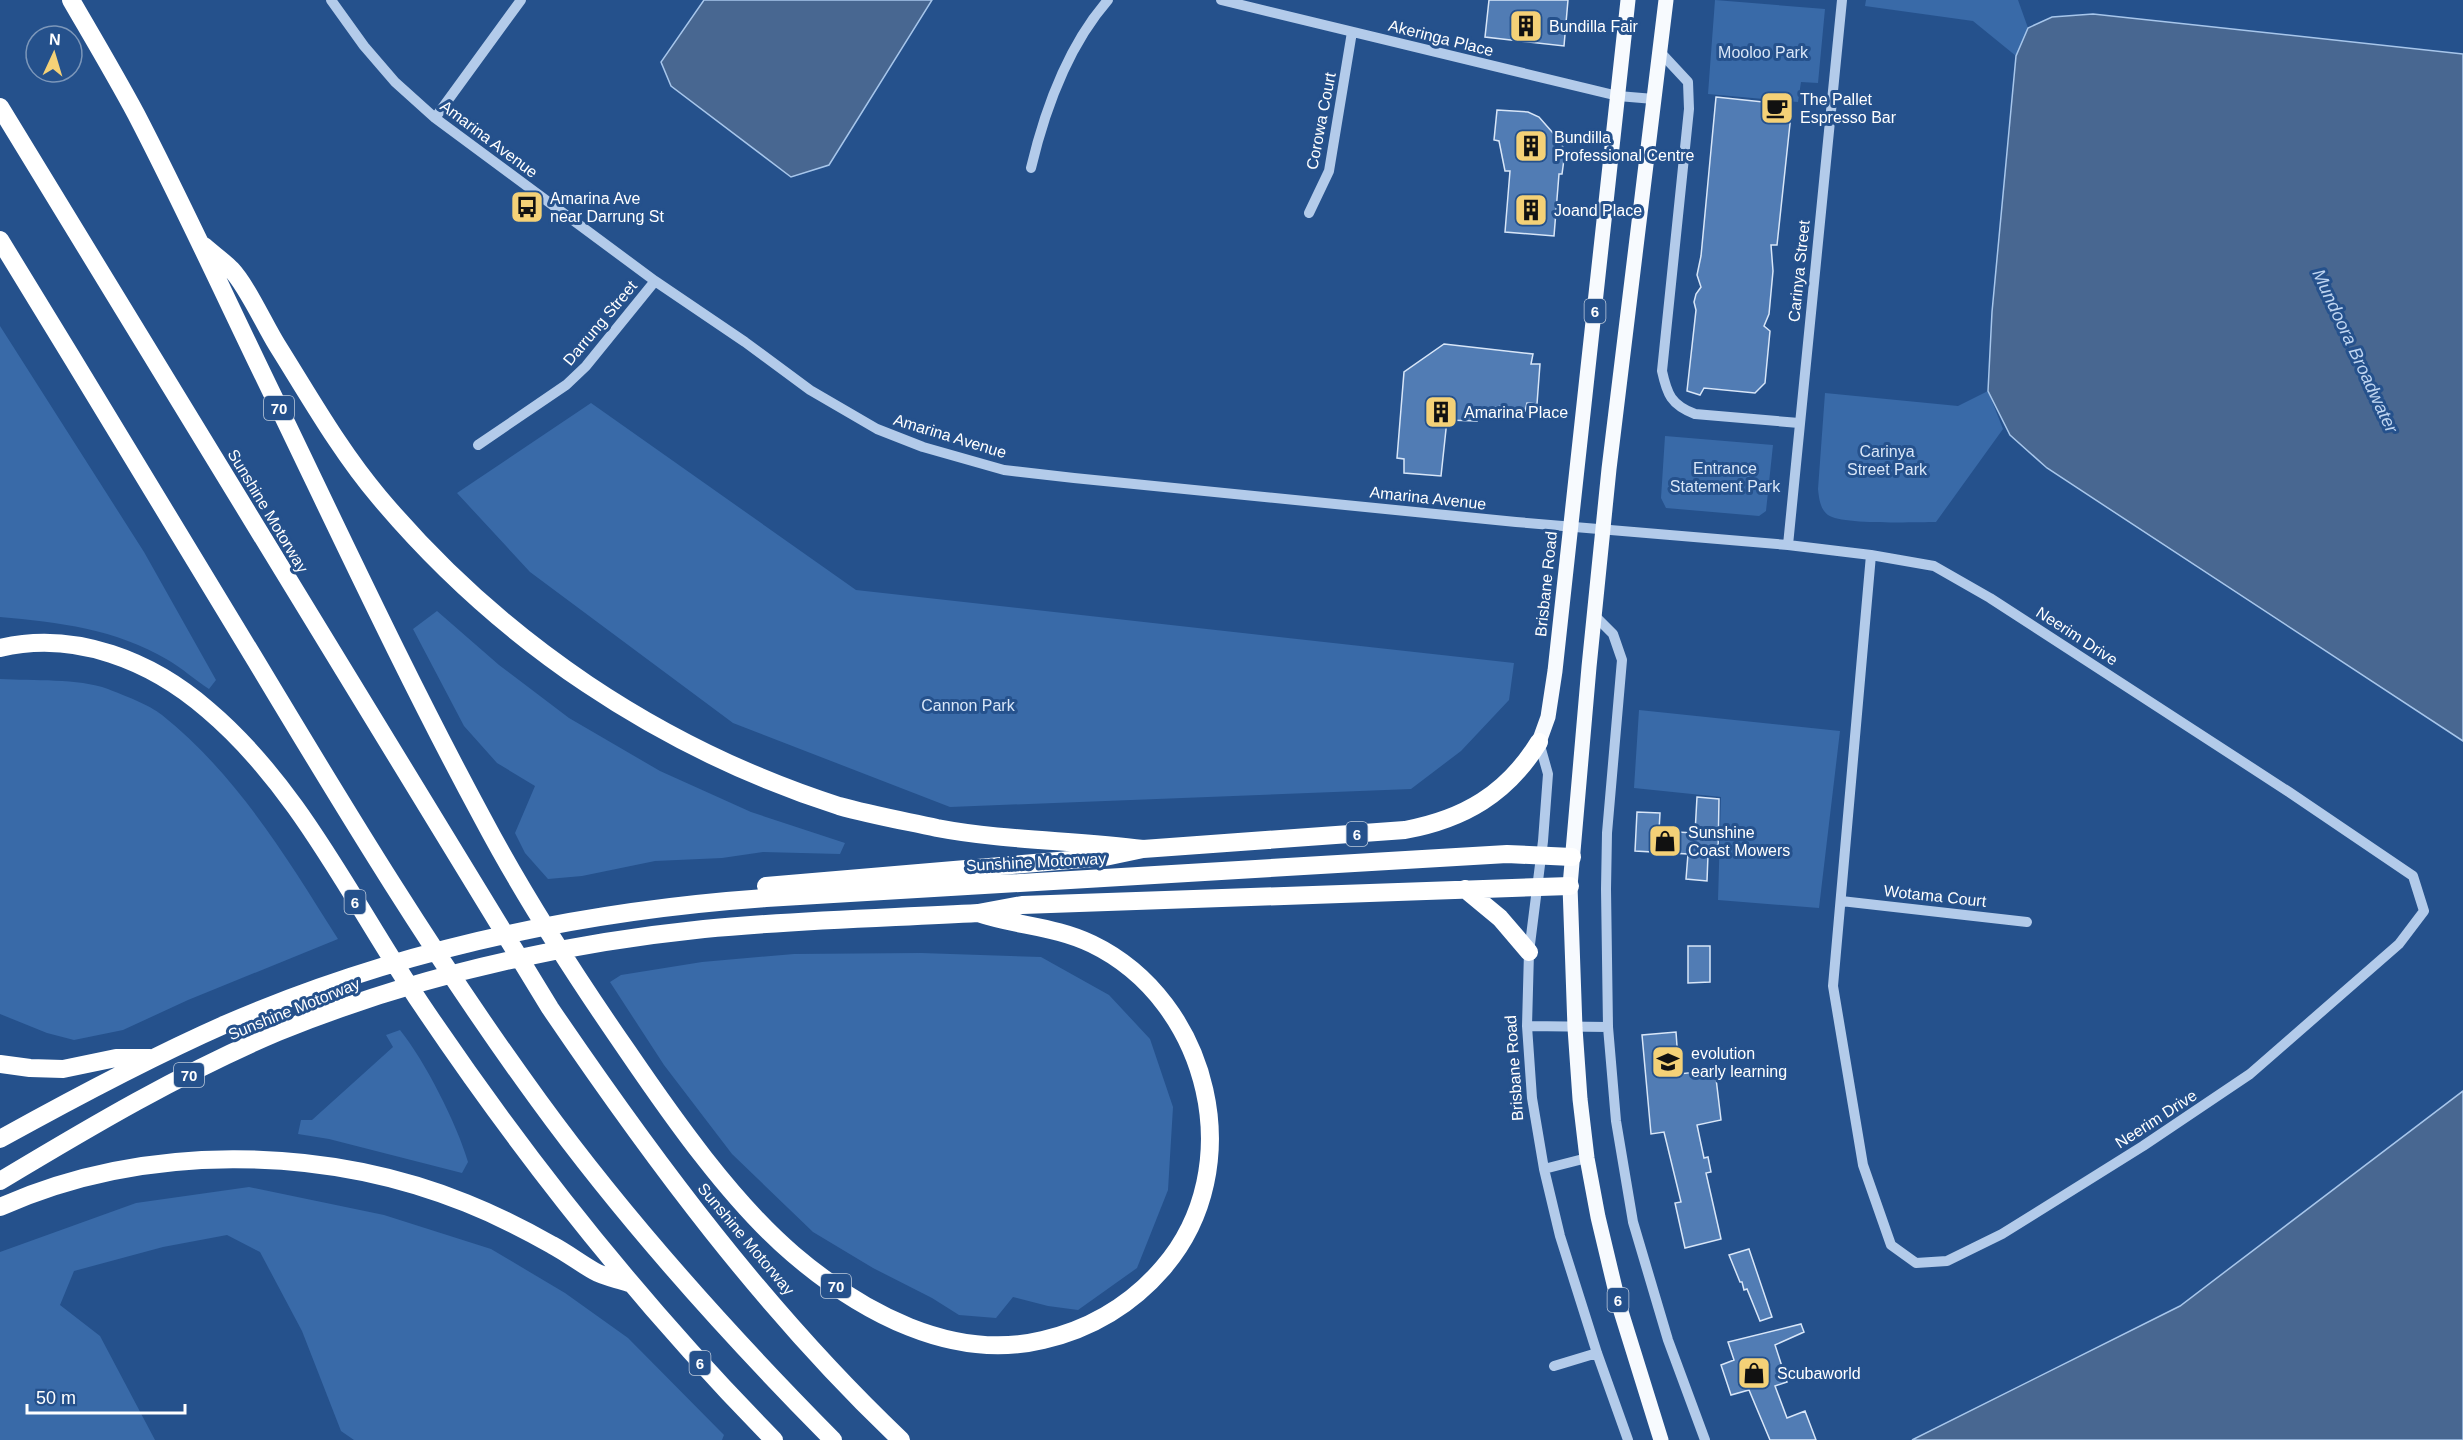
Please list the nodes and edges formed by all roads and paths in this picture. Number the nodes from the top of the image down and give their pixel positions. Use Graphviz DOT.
graph roads {
  1 [pos="70,0"];
  2 [pos="331,0"];
  3 [pos="521,0"];
  4 [pos="1108,0"];
  5 [pos="1221,0"];
  6 [pos="1628,0"];
  7 [pos="1666,0"];
  8 [pos="1842,0"];
  9 [pos="1352,32"];
  10 [pos="1661,53"];
  11 [pos="1618,96"];
  12 [pos="1654,99"];
  13 [pos="0,107"];
  14 [pos="435,118"];
  15 [pos="1031,168"];
  16 [pos="1309,213"];
  17 [pos="0,240"];
  18 [pos="199,242"];
  19 [pos="655,281"];
  20 [pos="1799,423"];
  21 [pos="478,445"];
  22 [pos="1570,526"];
  23 [pos="1604,529"];
  24 [pos="1788,545"];
  25 [pos="1871,555"];
  26 [pos="1594,615"];
  27 [pos="0,648"];
  28 [pos="1539,742"];
  29 [pos="1143,849"];
  30 [pos="1541,855"];
  31 [pos="1572,857"];
  32 [pos="1537,886"];
  33 [pos="1570,886"];
  34 [pos="1465,889"];
  35 [pos="726,900"];
  36 [pos="1841,901"];
  37 [pos="978,913"];
  38 [pos="2027,922"];
  39 [pos="1529,952"];
  40 [pos="1527,1026"];
  41 [pos="1608,1027"];
  42 [pos="1575,1028"];
  43 [pos="153,1058"];
  44 [pos="0,1064"];
  45 [pos="0,1139"];
  46 [pos="1587,1158"];
  47 [pos="1544,1169"];
  48 [pos="0,1181"];
  49 [pos="0,1207"];
  50 [pos="629,1283"];
  51 [pos="1597,1353"];
  52 [pos="1554,1366"];
  53 [pos="774,1440"];
  54 [pos="833,1440"];
  55 [pos="901,1440"];
  56 [pos="1628,1440"];
  57 [pos="1661,1440"];
  58 [pos="1705,1440"];
  1 -- 18 [label="highway, 70"];
  2 -- 14 [label="street, Amarina Avenue"];
  3 -- 14 [label="street"];
  4 -- 15 [label="street"];
  5 -- 9 [label="street, Akeringa Place"];
  6 -- 11 [label="main road, Brisbane Road / 6"];
  7 -- 10 [label="main road, 6"];
  8 -- 20 [label="street, Carinya Street"];
  9 -- 11 [label="street, Akeringa Place"];
  9 -- 16 [label="street, Corowa Court"];
  10 -- 12 [label="main road, 6"];
  10 -- 20 [label="street"];
  11 -- 12 [label="street, Akeringa Place"];
  11 -- 22 [label="main road, Brisbane Road / 6"];
  12 -- 23 [label="main road, 6"];
  13 -- 55 [label="highway, Sunshine Motorway"];
  14 -- 19 [label="street, Amarina Avenue"];
  17 -- 54 [label="highway"];
  18 -- 29 [label="highway"];
  18 -- 37 [label="highway, 70"];
  19 -- 21 [label="street, Darrung Street"];
  19 -- 22 [label="street, Amarina Avenue"];
  20 -- 24 [label="street, Carinya Street"];
  22 -- 23 [label="street, Amarina Avenue"];
  22 -- 28 [label="main road, Brisbane Road / 6"];
  23 -- 24 [label="street, Neerim Drive"];
  23 -- 26 [label="main road, 6"];
  24 -- 25 [label="street, Neerim Drive"];
  25 -- 36 [label="street, Neerim Drive"];
  25 -- 36 [label="street, Neerim Drive"];
  26 -- 31 [label="main road, 6"];
  26 -- 41 [label="street"];
  27 -- 50 [label="highway, 6"];
  28 -- 29 [label="highway, 6"];
  28 -- 30 [label="street, Brisbane Road"];
  29 -- 35 [label="highway, 6"];
  30 -- 31 [label="highway, Sunshine Motorway"];
  30 -- 32 [label="street, Brisbane Road"];
  30 -- 35 [label="highway, Sunshine Motorway"];
  31 -- 33 [label="main road, 6"];
  32 -- 33 [label="highway, Sunshine Motorway"];
  32 -- 34 [label="highway, Sunshine Motorway"];
  32 -- 39 [label="street, Brisbane Road"];
  33 -- 42 [label="main road, 6"];
  34 -- 37 [label="highway, Sunshine Motorway"];
  34 -- 39 [label="highway"];
  35 -- 43 [label="highway, Sunshine Motorway / 6"];
  36 -- 38 [label="street, Wotama Court"];
  37 -- 48 [label="highway, Sunshine Motorway / 70"];
  39 -- 40 [label="street, Brisbane Road"];
  40 -- 42 [label="street"];
  40 -- 47 [label="street, Brisbane Road"];
  41 -- 42 [label="street"];
  41 -- 58 [label="street"];
  42 -- 46 [label="main road, 6"];
  43 -- 44 [label="highway, 6"];
  43 -- 45 [label="highway, Sunshine Motorway"];
  46 -- 47 [label="street"];
  46 -- 57 [label="main road, 6"];
  47 -- 51 [label="street, Brisbane Road"];
  49 -- 50 [label="highway"];
  50 -- 53 [label="highway, 6"];
  51 -- 52 [label="street"];
  51 -- 56 [label="street, Brisbane Road"];
}
